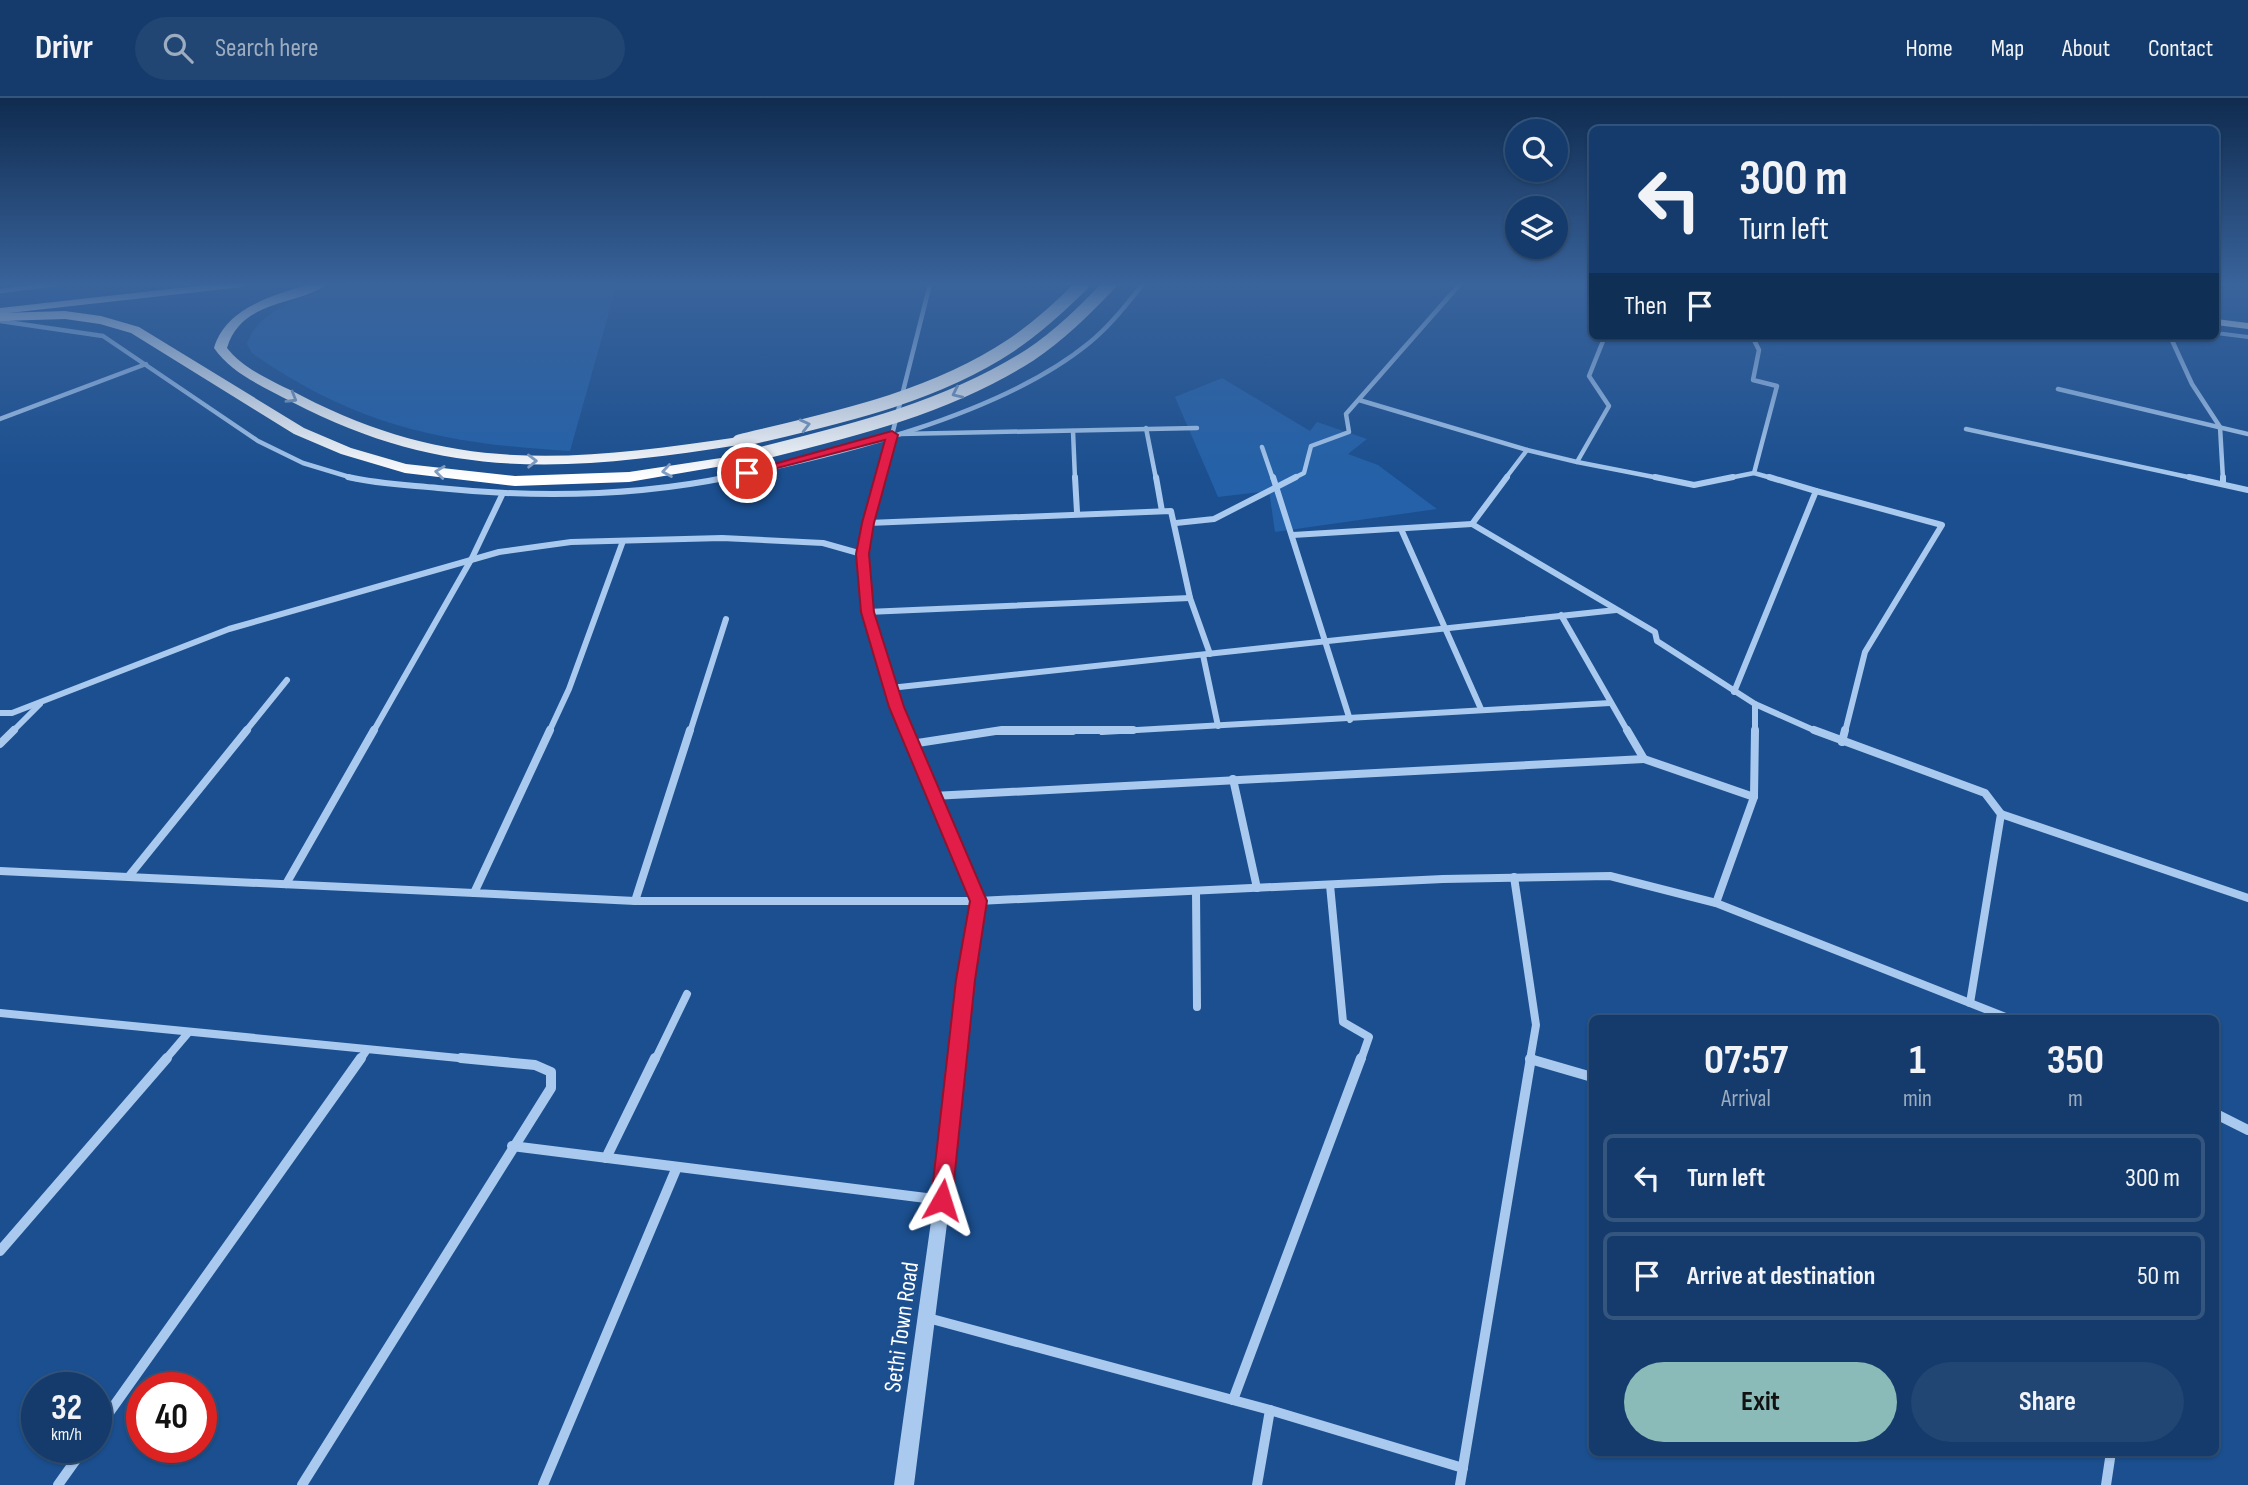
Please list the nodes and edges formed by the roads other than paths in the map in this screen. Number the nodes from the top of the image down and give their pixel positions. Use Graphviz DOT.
graph roads {
  1 [pos="123,349"];
  2 [pos="165,349"];
  3 [pos="221,349"];
  4 [pos="914,349"];
  5 [pos="1008,349"];
  6 [pos="1041,349"];
  7 [pos="1081,349"];
  8 [pos="1404,349"];
  9 [pos="1600,349"];
  10 [pos="1758,349"];
  11 [pos="2176,349"];
  12 [pos="146,364"];
  13 [pos="2058,390"];
  14 [pos="1359,400"];
  15 [pos="0,419"];
  16 [pos="2220,427"];
  17 [pos="1197,428"];
  18 [pos="1146,429"];
  19 [pos="1966,429"];
  20 [pos="1073,431"];
  21 [pos="2248,434"];
  22 [pos="892,435"];
  23 [pos="1262,447"];
  24 [pos="1527,450"];
  25 [pos="1577,462"];
  26 [pos="1754,472"];
  27 [pos="2223,484"];
  28 [pos="1276,486"];
  29 [pos="2248,490"];
  30 [pos="1816,491"];
  31 [pos="503,493"];
  32 [pos="1163,511"];
  33 [pos="1077,512"];
  34 [pos="868,523"];
  35 [pos="1175,523"];
  36 [pos="1472,524"];
  37 [pos="1401,529"];
  38 [pos="1293,535"];
  39 [pos="623,541"];
  40 [pos="862,554"];
  41 [pos="472,558"];
  42 [pos="1190,598"];
  43 [pos="1617,610"];
  44 [pos="867,612"];
  45 [pos="1561,615"];
  46 [pos="726,619"];
  47 [pos="1443,627"];
  48 [pos="1325,640"];
  49 [pos="1206,654"];
  50 [pos="287,680"];
  51 [pos="890,688"];
  52 [pos="1734,692"];
  53 [pos="43,701"];
  54 [pos="1610,703"];
  55 [pos="1755,704"];
  56 [pos="1481,709"];
  57 [pos="0,713"];
  58 [pos="1350,719"];
  59 [pos="1217,726"];
  60 [pos="1842,742"];
  61 [pos="0,744"];
  62 [pos="911,744"];
  63 [pos="1644,759"];
  64 [pos="1233,779"];
  65 [pos="932,796"];
  66 [pos="1754,797"];
  67 [pos="2001,814"];
  68 [pos="0,871"];
  69 [pos="129,876"];
  70 [pos="1514,877"];
  71 [pos="286,884"];
  72 [pos="1330,885"];
  73 [pos="1257,888"];
  74 [pos="1196,891"];
  75 [pos="474,893"];
  76 [pos="2248,898"];
  77 [pos="635,901"];
  78 [pos="978,901"];
  79 [pos="1716,903"];
  80 [pos="687,994"];
  81 [pos="1970,1003"];
  82 [pos="1197,1007"];
  83 [pos="0,1013"];
  84 [pos="2000,1015"];
  85 [pos="188,1033"];
  86 [pos="366,1051"];
  87 [pos="1530,1059"];
  88 [pos="1589,1075"];
  89 [pos="2219,1116"];
  90 [pos="2248,1130"];
  91 [pos="512,1146"];
  92 [pos="606,1158"];
  93 [pos="677,1167"];
  94 [pos="942,1200"];
  95 [pos="0,1251"];
  96 [pos="924,1317"];
  97 [pos="1233,1400"];
  98 [pos="112,1408"];
  99 [pos="1270,1410"];
  100 [pos="2110,1456"];
  101 [pos="74,1463"];
  102 [pos="1463,1468"];
  103 [pos="58,1485"];
  104 [pos="302,1485"];
  105 [pos="543,1485"];
  106 [pos="904,1485"];
  107 [pos="1257,1485"];
  108 [pos="1460,1485"];
  109 [pos="2106,1485"];
  1 -- 12 [label="street"];
  6 -- 2 [label="highway, one-way, bridge"];
  3 -- 5 [label="highway, one-way, bridge"];
  4 -- 22 [label="street"];
  7 -- 22 [label="street"];
  8 -- 14 [label="street"];
  9 -- 25 [label="street"];
  10 -- 26 [label="street"];
  11 -- 16 [label="street"];
  12 -- 15 [label="street"];
  12 -- 31 [label="street"];
  13 -- 16 [label="street"];
  14 -- 24 [label="street"];
  14 -- 28 [label="street"];
  16 -- 21 [label="street"];
  16 -- 27 [label="street"];
  17 -- 18 [label="street"];
  18 -- 20 [label="street"];
  18 -- 32 [label="street"];
  19 -- 27 [label="street"];
  20 -- 22 [label="street"];
  20 -- 33 [label="street"];
  22 -- 31 [label="street"];
  22 -- 34 [label="street"];
  23 -- 28 [label="street"];
  24 -- 25 [label="street"];
  24 -- 36 [label="street"];
  25 -- 26 [label="street"];
  26 -- 30 [label="street"];
  27 -- 29 [label="street"];
  28 -- 35 [label="street"];
  28 -- 38 [label="street"];
  30 -- 52 [label="street"];
  30 -- 60 [label="street"];
  31 -- 41 [label="street"];
  32 -- 33 [label="street"];
  32 -- 35 [label="street"];
  33 -- 34 [label="street"];
  34 -- 40 [label="street"];
  35 -- 42 [label="street"];
  36 -- 37 [label="street"];
  36 -- 43 [label="street"];
  37 -- 38 [label="street"];
  37 -- 47 [label="street"];
  38 -- 48 [label="street"];
  39 -- 40 [label="street"];
  39 -- 41 [label="street"];
  39 -- 75 [label="street"];
  40 -- 44 [label="street"];
  41 -- 53 [label="street"];
  41 -- 71 [label="street"];
  42 -- 44 [label="street"];
  42 -- 49 [label="street"];
  43 -- 45 [label="street"];
  43 -- 52 [label="street"];
  44 -- 51 [label="street"];
  45 -- 47 [label="street"];
  45 -- 54 [label="street"];
  46 -- 77 [label="street"];
  47 -- 48 [label="street"];
  47 -- 56 [label="street"];
  48 -- 49 [label="street"];
  48 -- 58 [label="street"];
  49 -- 51 [label="street"];
  49 -- 59 [label="street"];
  50 -- 69 [label="street"];
  51 -- 62 [label="street"];
  52 -- 55 [label="street"];
  53 -- 57 [label="street"];
  53 -- 61 [label="street"];
  54 -- 56 [label="street"];
  54 -- 63 [label="street"];
  55 -- 60 [label="street"];
  55 -- 66 [label="street"];
  56 -- 58 [label="street"];
  58 -- 59 [label="street"];
  59 -- 62 [label="street"];
  60 -- 67 [label="street"];
  62 -- 65 [label="street"];
  63 -- 64 [label="street"];
  63 -- 66 [label="street"];
  64 -- 65 [label="street"];
  64 -- 73 [label="street"];
  65 -- 78 [label="street"];
  66 -- 79 [label="street"];
  67 -- 76 [label="street"];
  67 -- 81 [label="street"];
  68 -- 69 [label="street"];
  69 -- 71 [label="street"];
  70 -- 72 [label="street"];
  70 -- 79 [label="street"];
  70 -- 87 [label="street"];
  71 -- 75 [label="street"];
  72 -- 73 [label="street"];
  72 -- 97 [label="street"];
  73 -- 74 [label="street"];
  74 -- 78 [label="street"];
  74 -- 82 [label="street"];
  75 -- 77 [label="street"];
  77 -- 78 [label="street"];
  78 -- 94 [label="street, Sethi Town Road"];
  79 -- 81 [label="street"];
  80 -- 92 [label="street"];
  81 -- 84 [label="street"];
  83 -- 85 [label="street"];
  85 -- 86 [label="street"];
  85 -- 95 [label="street"];
  86 -- 91 [label="street"];
  86 -- 98 [label="street"];
  87 -- 88 [label="street"];
  87 -- 102 [label="street"];
  89 -- 90 [label="street"];
  91 -- 92 [label="street"];
  91 -- 104 [label="street"];
  92 -- 93 [label="street"];
  93 -- 94 [label="street"];
  93 -- 105 [label="street"];
  94 -- 96 [label="street, Sethi Town Road"];
  96 -- 97 [label="street"];
  96 -- 106 [label="street, Sethi Town Road"];
  97 -- 99 [label="street"];
  99 -- 102 [label="street"];
  99 -- 107 [label="street"];
  100 -- 109 [label="street"];
  101 -- 103 [label="street"];
  102 -- 108 [label="street"];
}
